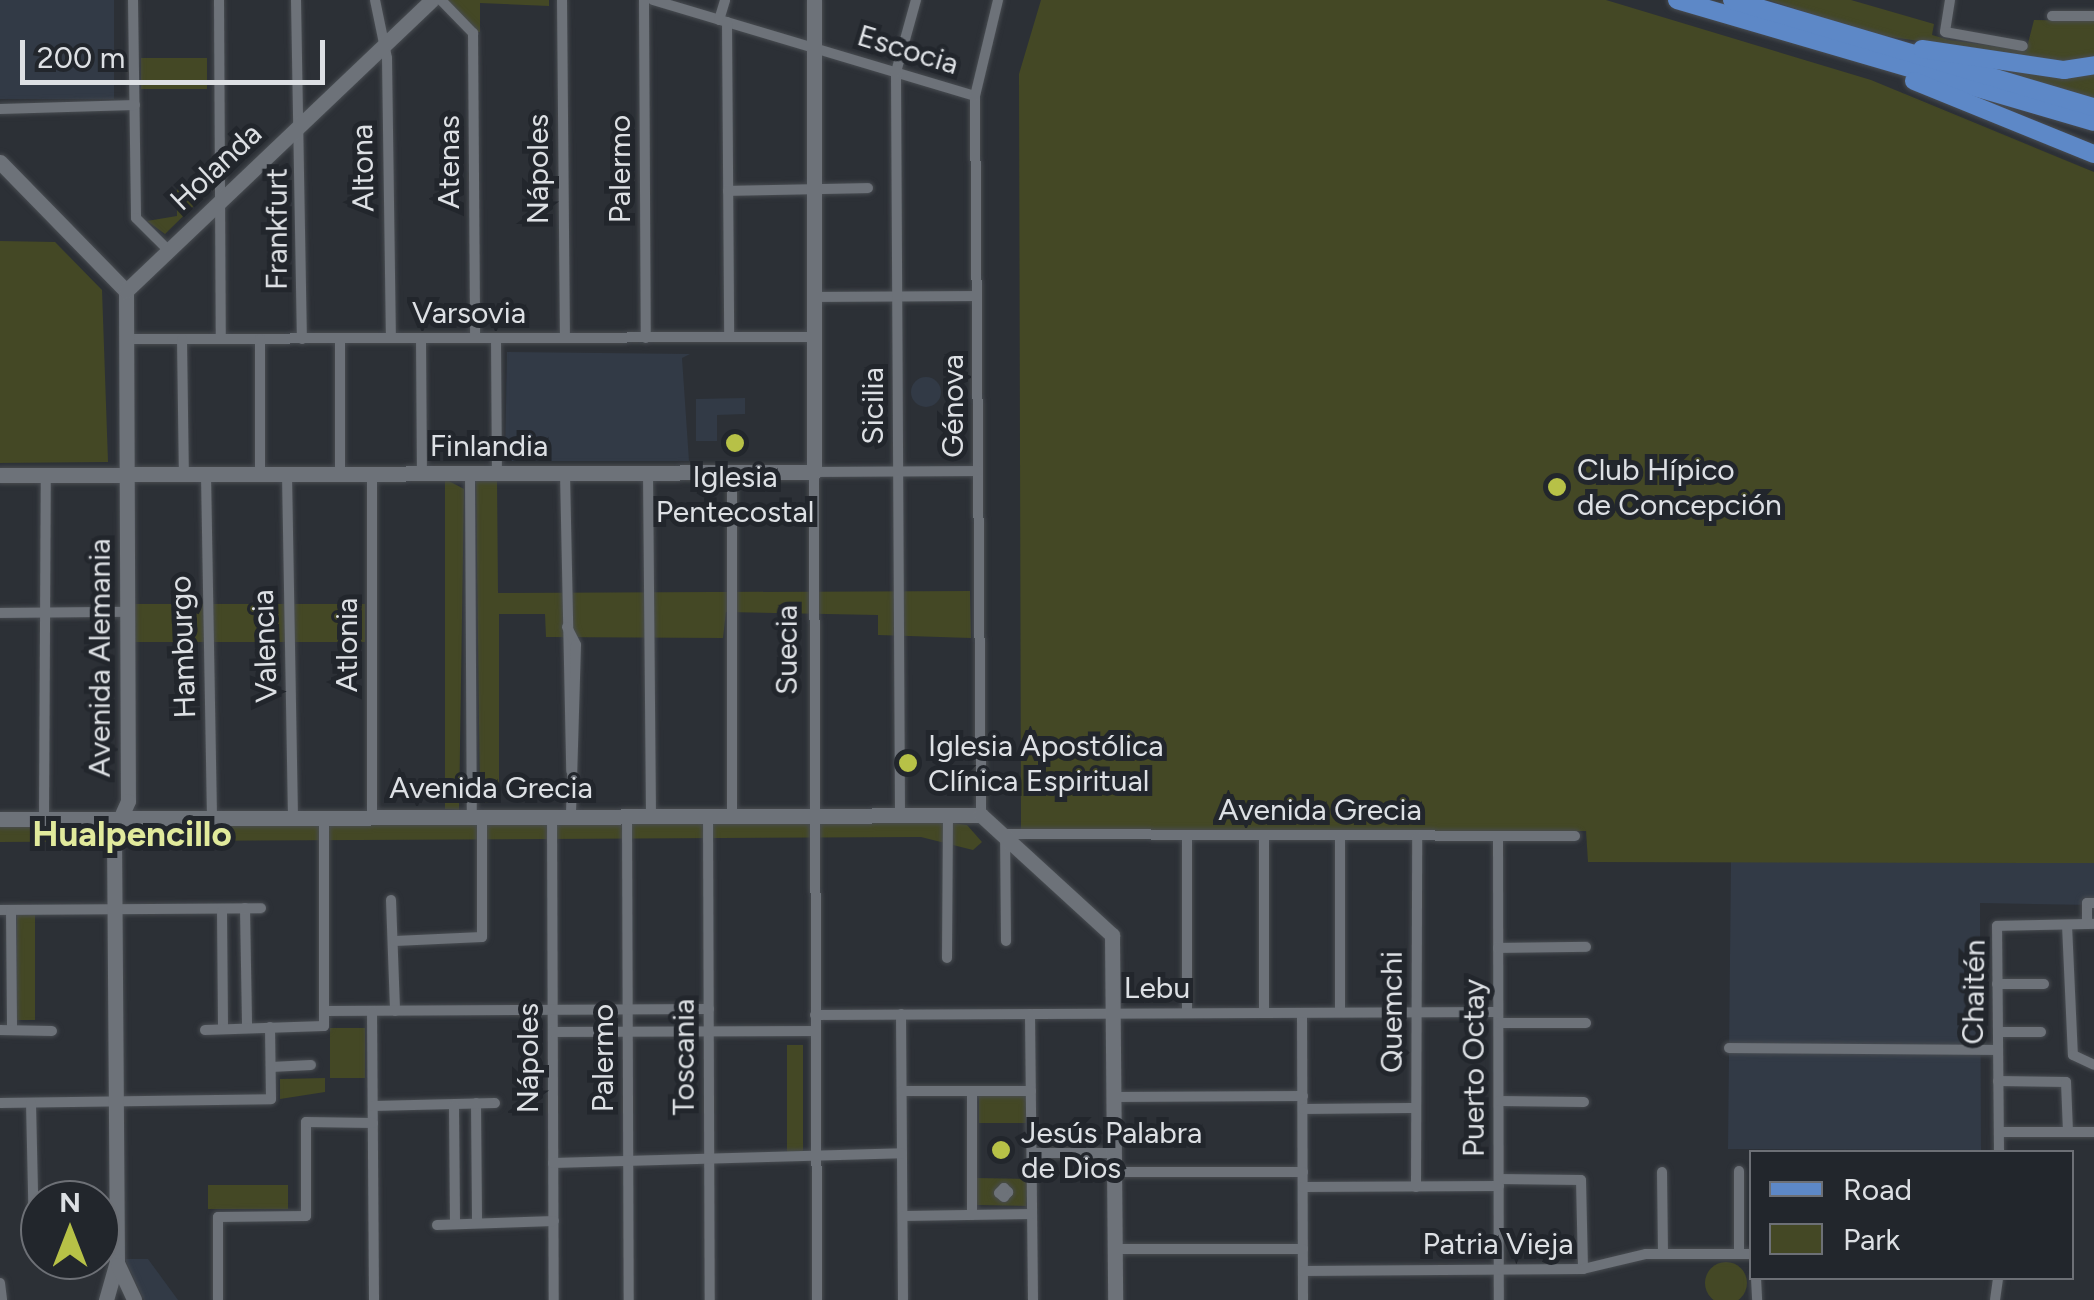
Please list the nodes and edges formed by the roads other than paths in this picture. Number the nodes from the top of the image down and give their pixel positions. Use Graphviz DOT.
graph roads {
  1 [pos="133,0"];
  2 [pos="219,0"];
  3 [pos="296,0"];
  4 [pos="375,0"];
  5 [pos="432,0"];
  6 [pos="441,0"];
  7 [pos="562,0"];
  8 [pos="644,0"];
  9 [pos="653,0"];
  10 [pos="725,0"];
  11 [pos="814,0"];
  12 [pos="916,0"];
  13 [pos="998,0"];
  14 [pos="1677,0"];
  15 [pos="1732,0"];
  16 [pos="1950,0"];
  17 [pos="2052,16"];
  18 [pos="2094,16"];
  19 [pos="723,21"];
  20 [pos="1867,42"];
  21 [pos="384,46"];
  22 [pos="2023,46"];
  23 [pos="811,47"];
  24 [pos="1883,64"];
  25 [pos="2094,65"];
  26 [pos="896,72"];
  27 [pos="975,96"];
  28 [pos="2056,104"];
  29 [pos="134,105"];
  30 [pos="2094,107"];
  31 [pos="0,109"];
  32 [pos="2094,122"];
  33 [pos="298,127"];
  34 [pos="2094,154"];
  35 [pos="0,162"];
  36 [pos="868,188"];
  37 [pos="812,189"];
  38 [pos="728,191"];
  39 [pos="220,200"];
  40 [pos="168,250"];
  41 [pos="126,290"];
  42 [pos="897,296"];
  43 [pos="977,296"];
  44 [pos="813,297"];
  45 [pos="813,337"];
  46 [pos="340,338"];
  47 [pos="391,338"];
  48 [pos="422,338"];
  49 [pos="475,338"];
  50 [pos="496,338"];
  51 [pos="565,338"];
  52 [pos="646,338"];
  53 [pos="729,338"];
  54 [pos="126,339"];
  55 [pos="182,339"];
  56 [pos="221,339"];
  57 [pos="260,339"];
  58 [pos="302,339"];
  59 [pos="896,471"];
  60 [pos="978,471"];
  61 [pos="648,472"];
  62 [pos="732,472"];
  63 [pos="814,472"];
  64 [pos="470,473"];
  65 [pos="497,473"];
  66 [pos="564,473"];
  67 [pos="184,474"];
  68 [pos="206,474"];
  69 [pos="260,474"];
  70 [pos="286,474"];
  71 [pos="340,474"];
  72 [pos="372,474"];
  73 [pos="422,474"];
  74 [pos="0,475"];
  75 [pos="46,475"];
  76 [pos="126,475"];
  77 [pos="44,612"];
  78 [pos="127,612"];
  79 [pos="0,613"];
  80 [pos="708,814"];
  81 [pos="732,814"];
  82 [pos="815,814"];
  83 [pos="900,814"];
  84 [pos="948,814"];
  85 [pos="627,815"];
  86 [pos="651,815"];
  87 [pos="981,815"];
  88 [pos="372,816"];
  89 [pos="477,816"];
  90 [pos="552,816"];
  91 [pos="572,816"];
  92 [pos="293,817"];
  93 [pos="324,817"];
  94 [pos="121,818"];
  95 [pos="212,818"];
  96 [pos="0,819"];
  97 [pos="44,819"];
  98 [pos="1004,834"];
  99 [pos="1575,836"];
  100 [pos="1264,837"];
  101 [pos="1340,837"];
  102 [pos="1417,837"];
  103 [pos="1498,837"];
  104 [pos="1187,838"];
  105 [pos="391,900"];
  106 [pos="2090,903"];
  107 [pos="245,908"];
  108 [pos="261,908"];
  109 [pos="6,910"];
  110 [pos="115,911"];
  111 [pos="222,911"];
  112 [pos="2090,924"];
  113 [pos="2068,925"];
  114 [pos="395,941"];
  115 [pos="1006,941"];
  116 [pos="1586,947"];
  117 [pos="1498,948"];
  118 [pos="948,958"];
  119 [pos="1998,984"];
  120 [pos="2044,984"];
  121 [pos="709,1009"];
  122 [pos="553,1010"];
  123 [pos="628,1010"];
  124 [pos="324,1011"];
  125 [pos="372,1011"];
  126 [pos="395,1011"];
  127 [pos="1340,1012"];
  128 [pos="1416,1012"];
  129 [pos="1113,1013"];
  130 [pos="1187,1013"];
  131 [pos="1264,1013"];
  132 [pos="1302,1013"];
  133 [pos="901,1014"];
  134 [pos="1030,1014"];
  135 [pos="815,1015"];
  136 [pos="1498,1018"];
  137 [pos="1586,1023"];
  138 [pos="246,1027"];
  139 [pos="270,1027"];
  140 [pos="223,1028"];
  141 [pos="6,1030"];
  142 [pos="205,1030"];
  143 [pos="52,1031"];
  144 [pos="815,1031"];
  145 [pos="553,1032"];
  146 [pos="628,1032"];
  147 [pos="709,1032"];
  148 [pos="1998,1032"];
  149 [pos="2041,1032"];
  150 [pos="1729,1048"];
  151 [pos="1998,1050"];
  152 [pos="311,1065"];
  153 [pos="2094,1065"];
  154 [pos="270,1067"];
  155 [pos="1998,1081"];
  156 [pos="902,1091"];
  157 [pos="972,1091"];
  158 [pos="1031,1091"];
  159 [pos="1114,1096"];
  160 [pos="1303,1096"];
  161 [pos="1499,1102"];
  162 [pos="1584,1102"];
  163 [pos="0,1103"];
  164 [pos="31,1103"];
  165 [pos="116,1103"];
  166 [pos="476,1103"];
  167 [pos="495,1103"];
  168 [pos="373,1106"];
  169 [pos="454,1106"];
  170 [pos="1416,1108"];
  171 [pos="1303,1109"];
  172 [pos="373,1123"];
  173 [pos="1998,1132"];
  174 [pos="2068,1132"];
  175 [pos="2094,1132"];
  176 [pos="1999,1150"];
  177 [pos="1032,1153"];
  178 [pos="1114,1153"];
  179 [pos="902,1154"];
  180 [pos="816,1159"];
  181 [pos="628,1162"];
  182 [pos="709,1162"];
  183 [pos="553,1163"];
  184 [pos="1739,1171"];
  185 [pos="1114,1172"];
  186 [pos="1303,1172"];
  187 [pos="1662,1172"];
  188 [pos="33,1180"];
  189 [pos="117,1180"];
  190 [pos="1499,1183"];
  191 [pos="1303,1187"];
  192 [pos="1416,1187"];
  193 [pos="1032,1214"];
  194 [pos="972,1215"];
  195 [pos="903,1216"];
  196 [pos="554,1221"];
  197 [pos="455,1222"];
  198 [pos="477,1222"];
  199 [pos="436,1225"];
  200 [pos="1303,1249"];
  201 [pos="1114,1250"];
  202 [pos="1662,1254"];
  203 [pos="1745,1254"];
  204 [pos="120,1266"];
  205 [pos="1584,1269"];
  206 [pos="1303,1270"];
  207 [pos="1499,1270"];
  208 [pos="0,1283"];
  209 [pos="132,1298"];
  210 [pos="107,1299"];
  211 [pos="2,1300"];
  212 [pos="218,1300"];
  213 [pos="374,1300"];
  214 [pos="554,1300"];
  215 [pos="629,1300"];
  216 [pos="710,1300"];
  217 [pos="818,1300"];
  218 [pos="904,1300"];
  219 [pos="1034,1300"];
  220 [pos="1115,1300"];
  221 [pos="1303,1300"];
  222 [pos="1499,1300"];
  1 -- 29 [label="street"];
  2 -- 39 [label="street"];
  3 -- 33 [label="street, Frankfurt"];
  4 -- 21 [label="street, Altona"];
  5 -- 21 [label="street, Holanda"];
  6 -- 49 [label="street, Atenas"];
  7 -- 51 [label="street, Nápoles"];
  8 -- 52 [label="street, Palermo"];
  9 -- 19 [label="street, Escocia"];
  10 -- 19 [label="street"];
  11 -- 23 [label="street, Suecia"];
  12 -- 26 [label="street, Sicilia"];
  13 -- 27 [label="street, Génova"];
  14 -- 24 [label="main road"];
  15 -- 20 [label="main road"];
  16 -- 22 [label="street"];
  17 -- 18 [label="street"];
  19 -- 23 [label="street, Escocia"];
  19 -- 38 [label="street"];
  20 -- 25 [label="main road"];
  20 -- 28 [label="main road"];
  21 -- 33 [label="street, Holanda"];
  21 -- 47 [label="street, Altona"];
  23 -- 26 [label="street, Escocia"];
  23 -- 37 [label="street, Suecia"];
  24 -- 28 [label="main road"];
  24 -- 34 [label="main road"];
  26 -- 27 [label="street, Escocia"];
  26 -- 42 [label="street, Sicilia"];
  27 -- 43 [label="street, Génova"];
  28 -- 30 [label="main road"];
  28 -- 32 [label="main road"];
  29 -- 31 [label="street"];
  29 -- 40 [label="street"];
  33 -- 39 [label="street, Holanda"];
  33 -- 58 [label="street, Frankfurt"];
  35 -- 41 [label="street"];
  36 -- 37 [label="street"];
  37 -- 38 [label="street"];
  37 -- 44 [label="street, Suecia"];
  38 -- 53 [label="street"];
  39 -- 40 [label="street, Holanda"];
  39 -- 56 [label="street"];
  40 -- 41 [label="street, Holanda"];
  41 -- 54 [label="street, Avenida Alemania"];
  42 -- 43 [label="street"];
  42 -- 44 [label="street"];
  42 -- 59 [label="street, Sicilia"];
  43 -- 60 [label="street, Génova"];
  44 -- 45 [label="street, Suecia"];
  45 -- 53 [label="street, Varsovia"];
  45 -- 63 [label="street, Suecia"];
  46 -- 47 [label="street, Varsovia"];
  46 -- 58 [label="street, Varsovia"];
  46 -- 71 [label="street"];
  47 -- 48 [label="street, Varsovia"];
  48 -- 49 [label="street, Varsovia"];
  48 -- 73 [label="street"];
  49 -- 50 [label="street, Varsovia"];
  50 -- 51 [label="street, Varsovia"];
  50 -- 65 [label="street"];
  51 -- 52 [label="street, Varsovia"];
  52 -- 53 [label="street, Varsovia"];
  54 -- 55 [label="street, Varsovia"];
  54 -- 76 [label="street, Avenida Alemania"];
  55 -- 56 [label="street, Varsovia"];
  55 -- 67 [label="street"];
  56 -- 57 [label="street, Varsovia"];
  57 -- 58 [label="street, Varsovia"];
  57 -- 69 [label="street"];
  59 -- 60 [label="street, Finlandia"];
  59 -- 63 [label="street, Finlandia"];
  59 -- 83 [label="street, Sicilia"];
  60 -- 87 [label="street, Génova"];
  61 -- 62 [label="street, Finlandia"];
  61 -- 66 [label="street, Finlandia"];
  61 -- 86 [label="street"];
  62 -- 63 [label="street, Finlandia"];
  62 -- 81 [label="street"];
  63 -- 82 [label="street, Suecia"];
  64 -- 65 [label="street, Finlandia"];
  64 -- 73 [label="street, Finlandia"];
  64 -- 89 [label="street"];
  65 -- 66 [label="street, Finlandia"];
  66 -- 91 [label="street"];
  67 -- 68 [label="street, Finlandia"];
  67 -- 76 [label="street, Finlandia"];
  68 -- 69 [label="street, Finlandia"];
  68 -- 95 [label="street, Hamburgo"];
  69 -- 70 [label="street, Finlandia"];
  70 -- 71 [label="street, Finlandia"];
  70 -- 92 [label="street, Valencia"];
  71 -- 72 [label="street, Finlandia"];
  72 -- 73 [label="street, Finlandia"];
  72 -- 88 [label="street, Atlonia"];
  74 -- 75 [label="street, Finlandia"];
  75 -- 76 [label="street, Finlandia"];
  75 -- 77 [label="street"];
  76 -- 78 [label="street, Avenida Alemania"];
  77 -- 78 [label="street"];
  77 -- 79 [label="street"];
  77 -- 97 [label="street"];
  78 -- 94 [label="street, Avenida Alemania"];
  80 -- 81 [label="street, Avenida Grecia"];
  80 -- 86 [label="street, Avenida Grecia"];
  80 -- 121 [label="street, Toscania"];
  81 -- 82 [label="street, Avenida Grecia"];
  82 -- 83 [label="street, Avenida Grecia"];
  82 -- 135 [label="street, Suecia"];
  83 -- 84 [label="street, Avenida Grecia"];
  84 -- 87 [label="street, Avenida Grecia"];
  84 -- 118 [label="street"];
  85 -- 86 [label="street, Avenida Grecia"];
  85 -- 91 [label="street, Avenida Grecia"];
  85 -- 123 [label="street, Palermo"];
  87 -- 98 [label="street"];
  88 -- 89 [label="street, Avenida Grecia"];
  88 -- 93 [label="street, Avenida Grecia"];
  89 -- 90 [label="street, Avenida Grecia"];
  89 -- 114 [label="street"];
  90 -- 91 [label="street, Avenida Grecia"];
  90 -- 122 [label="street, Nápoles"];
  92 -- 93 [label="street, Avenida Grecia"];
  92 -- 95 [label="street, Avenida Grecia"];
  93 -- 124 [label="street"];
  94 -- 95 [label="street, Avenida Grecia"];
  94 -- 97 [label="street, Avenida Grecia"];
  94 -- 110 [label="street, Avenida Alemania"];
  96 -- 97 [label="street, Avenida Grecia"];
  98 -- 104 [label="street, Avenida Grecia"];
  98 -- 115 [label="street"];
  98 -- 129 [label="street"];
  99 -- 103 [label="street, Avenida Grecia"];
  100 -- 101 [label="street, Avenida Grecia"];
  100 -- 104 [label="street, Avenida Grecia"];
  100 -- 131 [label="street"];
  101 -- 102 [label="street, Avenida Grecia"];
  101 -- 127 [label="street"];
  102 -- 103 [label="street, Avenida Grecia"];
  102 -- 128 [label="street, Quemchi"];
  103 -- 117 [label="street, Puerto Octay"];
  104 -- 130 [label="street"];
  105 -- 114 [label="street"];
  106 -- 112 [label="street"];
  107 -- 108 [label="street"];
  107 -- 111 [label="street"];
  107 -- 138 [label="street"];
  109 -- 110 [label="street"];
  109 -- 141 [label="street"];
  110 -- 111 [label="street"];
  110 -- 165 [label="street, Avenida Alemania"];
  111 -- 140 [label="street"];
  112 -- 113 [label="street, Chaitén"];
  113 -- 119 [label="street, Chaitén"];
  113 -- 153 [label="street"];
  114 -- 126 [label="street"];
  116 -- 117 [label="street"];
  117 -- 136 [label="street, Puerto Octay"];
  119 -- 120 [label="street"];
  119 -- 148 [label="street, Chaitén"];
  121 -- 123 [label="street"];
  121 -- 147 [label="street, Toscania"];
  122 -- 123 [label="street"];
  122 -- 126 [label="street"];
  122 -- 145 [label="street, Nápoles"];
  123 -- 146 [label="street, Palermo"];
  124 -- 125 [label="street"];
  124 -- 139 [label="street"];
  125 -- 126 [label="street"];
  125 -- 168 [label="street"];
  127 -- 128 [label="street, Lebu"];
  127 -- 132 [label="street, Lebu"];
  128 -- 136 [label="street, Lebu"];
  128 -- 170 [label="street, Quemchi"];
  129 -- 130 [label="street, Lebu"];
  129 -- 134 [label="street, Lebu"];
  129 -- 159 [label="street"];
  130 -- 131 [label="street, Lebu"];
  131 -- 132 [label="street, Lebu"];
  132 -- 160 [label="street"];
  133 -- 134 [label="street, Lebu"];
  133 -- 135 [label="street, Lebu"];
  133 -- 156 [label="street"];
  134 -- 158 [label="street"];
  135 -- 144 [label="street, Suecia"];
  136 -- 137 [label="street, Lebu"];
  136 -- 161 [label="street, Puerto Octay"];
  138 -- 139 [label="street"];
  138 -- 140 [label="street"];
  139 -- 154 [label="street"];
  140 -- 142 [label="street"];
  141 -- 143 [label="street"];
  144 -- 147 [label="street"];
  144 -- 180 [label="street, Suecia"];
  145 -- 146 [label="street"];
  145 -- 183 [label="street, Nápoles"];
  146 -- 147 [label="street"];
  146 -- 181 [label="street, Palermo"];
  147 -- 182 [label="street, Toscania"];
  148 -- 149 [label="street"];
  148 -- 151 [label="street, Chaitén"];
  150 -- 151 [label="street"];
  151 -- 155 [label="street, Chaitén"];
  152 -- 154 [label="street"];
  154 -- 165 [label="street"];
  155 -- 173 [label="street, Chaitén"];
  155 -- 174 [label="street"];
  156 -- 157 [label="street"];
  156 -- 179 [label="street"];
  157 -- 158 [label="street"];
  157 -- 194 [label="street"];
  158 -- 177 [label="street"];
  159 -- 160 [label="street"];
  159 -- 178 [label="street"];
  160 -- 171 [label="street"];
  161 -- 162 [label="street"];
  161 -- 190 [label="street, Puerto Octay"];
  163 -- 164 [label="street"];
  164 -- 165 [label="street"];
  164 -- 188 [label="street"];
  165 -- 189 [label="street, Avenida Alemania"];
  166 -- 167 [label="street"];
  166 -- 169 [label="street"];
  166 -- 198 [label="street"];
  168 -- 169 [label="street"];
  168 -- 172 [label="street"];
  169 -- 197 [label="street"];
  170 -- 171 [label="street"];
  170 -- 192 [label="street, Quemchi"];
  171 -- 186 [label="street"];
  172 -- 212 [label="street"];
  172 -- 213 [label="street"];
  173 -- 174 [label="street"];
  173 -- 176 [label="street, Chaitén"];
  174 -- 175 [label="street"];
  177 -- 178 [label="street"];
  177 -- 193 [label="street"];
  178 -- 185 [label="street"];
  179 -- 180 [label="street"];
  179 -- 195 [label="street"];
  180 -- 182 [label="street"];
  180 -- 217 [label="street, Suecia"];
  181 -- 182 [label="street"];
  181 -- 183 [label="street"];
  181 -- 215 [label="street, Palermo"];
  182 -- 216 [label="street, Toscania"];
  183 -- 196 [label="street, Nápoles"];
  184 -- 203 [label="street"];
  185 -- 186 [label="street"];
  185 -- 201 [label="street"];
  186 -- 191 [label="street"];
  187 -- 202 [label="street"];
  190 -- 192 [label="street"];
  190 -- 205 [label="street"];
  190 -- 207 [label="street, Puerto Octay"];
  191 -- 192 [label="street"];
  191 -- 200 [label="street"];
  193 -- 194 [label="street"];
  193 -- 219 [label="street"];
  194 -- 195 [label="street"];
  195 -- 218 [label="street"];
  196 -- 198 [label="street"];
  196 -- 214 [label="street, Nápoles"];
  197 -- 198 [label="street"];
  197 -- 199 [label="street"];
  200 -- 201 [label="street"];
  200 -- 206 [label="street"];
  201 -- 220 [label="street"];
  202 -- 203 [label="street, Patria Vieja"];
  202 -- 205 [label="street, Patria Vieja"];
  204 -- 209 [label="street, Avenida Alemania"];
  205 -- 207 [label="street, Patria Vieja"];
  206 -- 207 [label="street, Patria Vieja"];
  206 -- 221 [label="street"];
  207 -- 222 [label="street, Puerto Octay"];
  208 -- 211 [label="street"];
  209 -- 210 [label="street, Avenida Alemania"];
}
